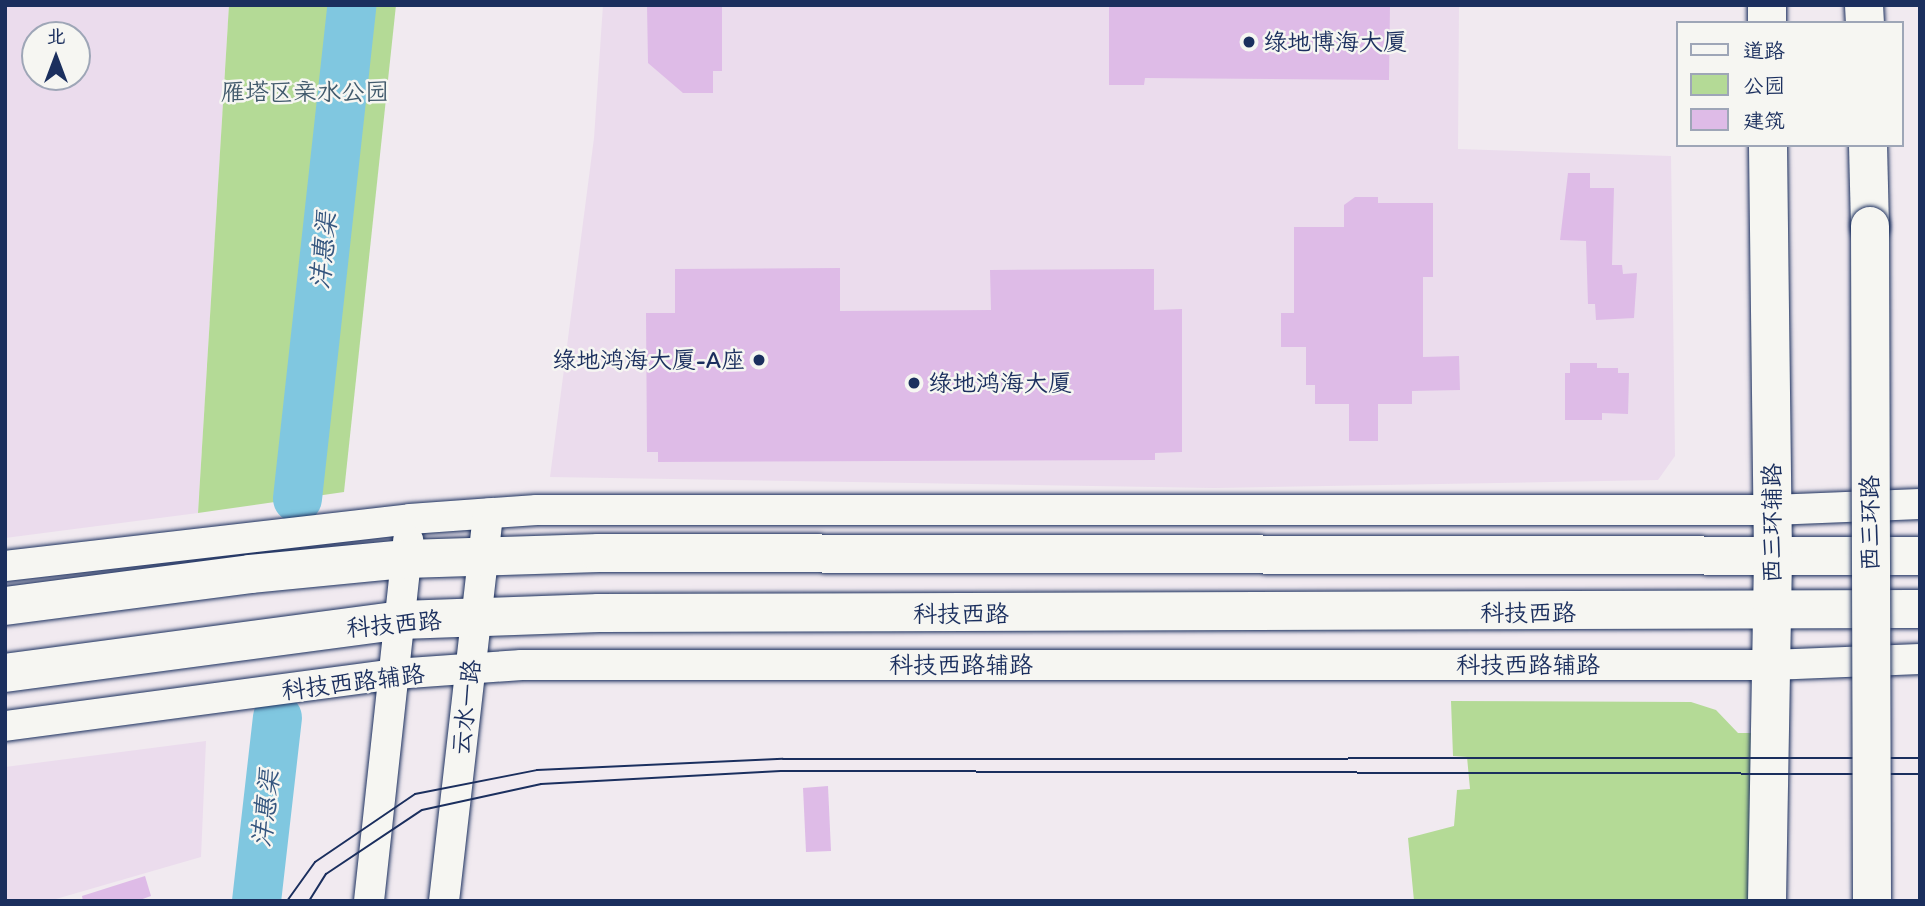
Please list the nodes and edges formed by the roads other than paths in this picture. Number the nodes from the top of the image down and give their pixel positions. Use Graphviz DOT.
graph roads {
  1 [pos="1768,147"];
  2 [pos="1868,147"];
  3 [pos="1920,504"];
  4 [pos="1772,510"];
  5 [pos="488,513"];
  6 [pos="410,519"];
  7 [pos="1773,556"];
  8 [pos="1920,556"];
  9 [pos="483,557"];
  10 [pos="406,559"];
  11 [pos="5,566"];
  12 [pos="5,606"];
  13 [pos="1920,609"];
  14 [pos="1772,611"];
  15 [pos="476,618"];
  16 [pos="401,620"];
  17 [pos="1920,659"];
  18 [pos="1771,665"];
  19 [pos="471,669"];
  20 [pos="5,673"];
  21 [pos="395,674"];
  22 [pos="5,726"];
  23 [pos="369,901"];
  24 [pos="444,901"];
  25 [pos="1767,901"];
  26 [pos="1872,901"];
  1 -- 4 [label="main road, 西三环辅路"];
  2 -- 26 [label="main road, 西三环路, bridge"];
  3 -- 4 [label="street"];
  4 -- 5 [label="street"];
  4 -- 7 [label="main road, 西三环辅路"];
  5 -- 6 [label="street"];
  5 -- 9 [label="street, 云水一路"];
  6 -- 10 [label="street"];
  6 -- 11 [label="street"];
  7 -- 8 [label="main road"];
  7 -- 9 [label="main road"];
  7 -- 14 [label="main road, 西三环辅路"];
  9 -- 10 [label="main road"];
  9 -- 15 [label="street, 云水一路"];
  10 -- 12 [label="main road"];
  10 -- 16 [label="street"];
  13 -- 14 [label="main road, 科技西路"];
  14 -- 15 [label="main road, 科技西路"];
  14 -- 18 [label="main road, 西三环辅路"];
  15 -- 16 [label="main road, 科技西路"];
  15 -- 19 [label="street, 云水一路"];
  16 -- 20 [label="main road, 科技西路"];
  16 -- 21 [label="street"];
  17 -- 18 [label="street, 科技西路辅路"];
  18 -- 19 [label="street, 科技西路辅路"];
  18 -- 25 [label="main road, 西三环辅路"];
  19 -- 21 [label="street, 科技西路辅路"];
  19 -- 24 [label="street, 云水一路"];
  21 -- 22 [label="street, 科技西路辅路"];
  21 -- 23 [label="street"];
}
